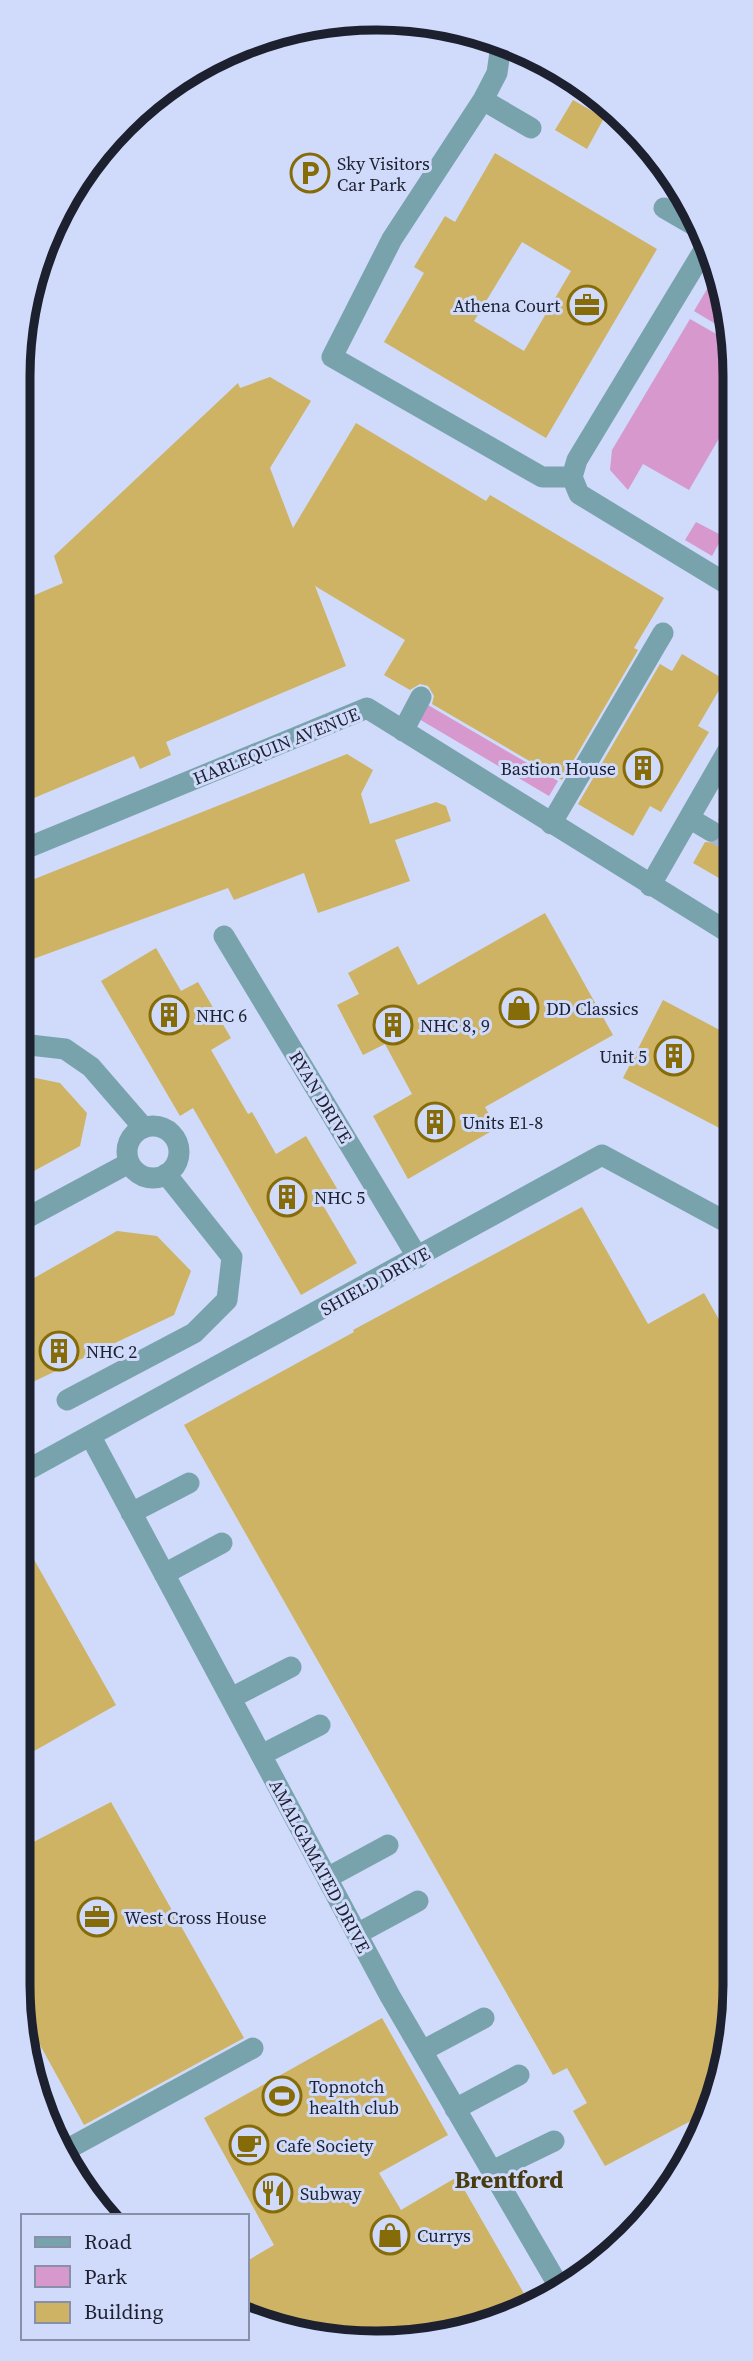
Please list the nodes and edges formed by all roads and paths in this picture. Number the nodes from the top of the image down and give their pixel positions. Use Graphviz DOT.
graph roads {
  1 [pos="501,53"];
  2 [pos="483,100"];
  3 [pos="531,128"];
  4 [pos="664,208"];
  5 [pos="686,221"];
  6 [pos="701,255"];
  7 [pos="572,477"];
  8 [pos="723,582"];
  9 [pos="663,633"];
  10 [pos="421,697"];
  11 [pos="403,731"];
  12 [pos="723,760"];
  13 [pos="689,818"];
  14 [pos="551,824"];
  15 [pos="712,831"];
  16 [pos="30,847"];
  17 [pos="642,881"];
  18 [pos="723,929"];
  19 [pos="224,936"];
  20 [pos="30,1045"];
  21 [pos="143,1127"];
  22 [pos="129,1163"];
  23 [pos="166,1174"];
  24 [pos="30,1216"];
  25 [pos="723,1220"];
  26 [pos="418,1258"];
  27 [pos="67,1400"];
  28 [pos="91,1437"];
  29 [pos="30,1469"];
  30 [pos="189,1483"];
  31 [pos="131,1513"];
  32 [pos="222,1543"];
  33 [pos="164,1574"];
  34 [pos="290,1667"];
  35 [pos="231,1699"];
  36 [pos="320,1725"];
  37 [pos="261,1755"];
  38 [pos="388,1845"];
  39 [pos="327,1878"];
  40 [pos="418,1901"];
  41 [pos="357,1934"];
  42 [pos="484,2018"];
  43 [pos="253,2048"];
  44 [pos="422,2051"];
  45 [pos="519,2075"];
  46 [pos="455,2109"];
  47 [pos="554,2141"];
  48 [pos="72,2149"];
  49 [pos="492,2171"];
  50 [pos="556,2281"];
  1 -- 2 [label="street"];
  2 -- 3 [label="street"];
  2 -- 7 [label="street"];
  4 -- 5 [label="street"];
  6 -- 7 [label="street"];
  7 -- 8 [label="street"];
  9 -- 14 [label="street"];
  10 -- 11 [label="street"];
  11 -- 14 [label="street, HARLEQUIN AVENUE"];
  11 -- 16 [label="street, HARLEQUIN AVENUE"];
  12 -- 13 [label="street"];
  13 -- 15 [label="street"];
  13 -- 17 [label="street"];
  14 -- 17 [label="street, HARLEQUIN AVENUE"];
  17 -- 18 [label="street, HARLEQUIN AVENUE"];
  19 -- 26 [label="street, RYAN DRIVE"];
  20 -- 21 [label="street"];
  21 -- 22 [label="street"];
  21 -- 23 [label="street"];
  22 -- 23 [label="street"];
  22 -- 24 [label="street"];
  23 -- 27 [label="street"];
  25 -- 26 [label="street, SHIELD DRIVE"];
  26 -- 28 [label="street, SHIELD DRIVE"];
  28 -- 29 [label="street, SHIELD DRIVE"];
  28 -- 31 [label="street, AMALGAMATED DRIVE"];
  30 -- 31 [label="street"];
  31 -- 33 [label="street, AMALGAMATED DRIVE"];
  32 -- 33 [label="street"];
  33 -- 35 [label="street, AMALGAMATED DRIVE"];
  34 -- 35 [label="street"];
  35 -- 37 [label="street, AMALGAMATED DRIVE"];
  36 -- 37 [label="street"];
  37 -- 39 [label="street, AMALGAMATED DRIVE"];
  38 -- 39 [label="street"];
  39 -- 41 [label="street, AMALGAMATED DRIVE"];
  40 -- 41 [label="street"];
  41 -- 44 [label="street, AMALGAMATED DRIVE"];
  42 -- 44 [label="street"];
  43 -- 48 [label="street"];
  44 -- 46 [label="street, AMALGAMATED DRIVE"];
  45 -- 46 [label="street"];
  46 -- 49 [label="street, AMALGAMATED DRIVE"];
  47 -- 49 [label="street"];
  49 -- 50 [label="street, AMALGAMATED DRIVE"];
}
